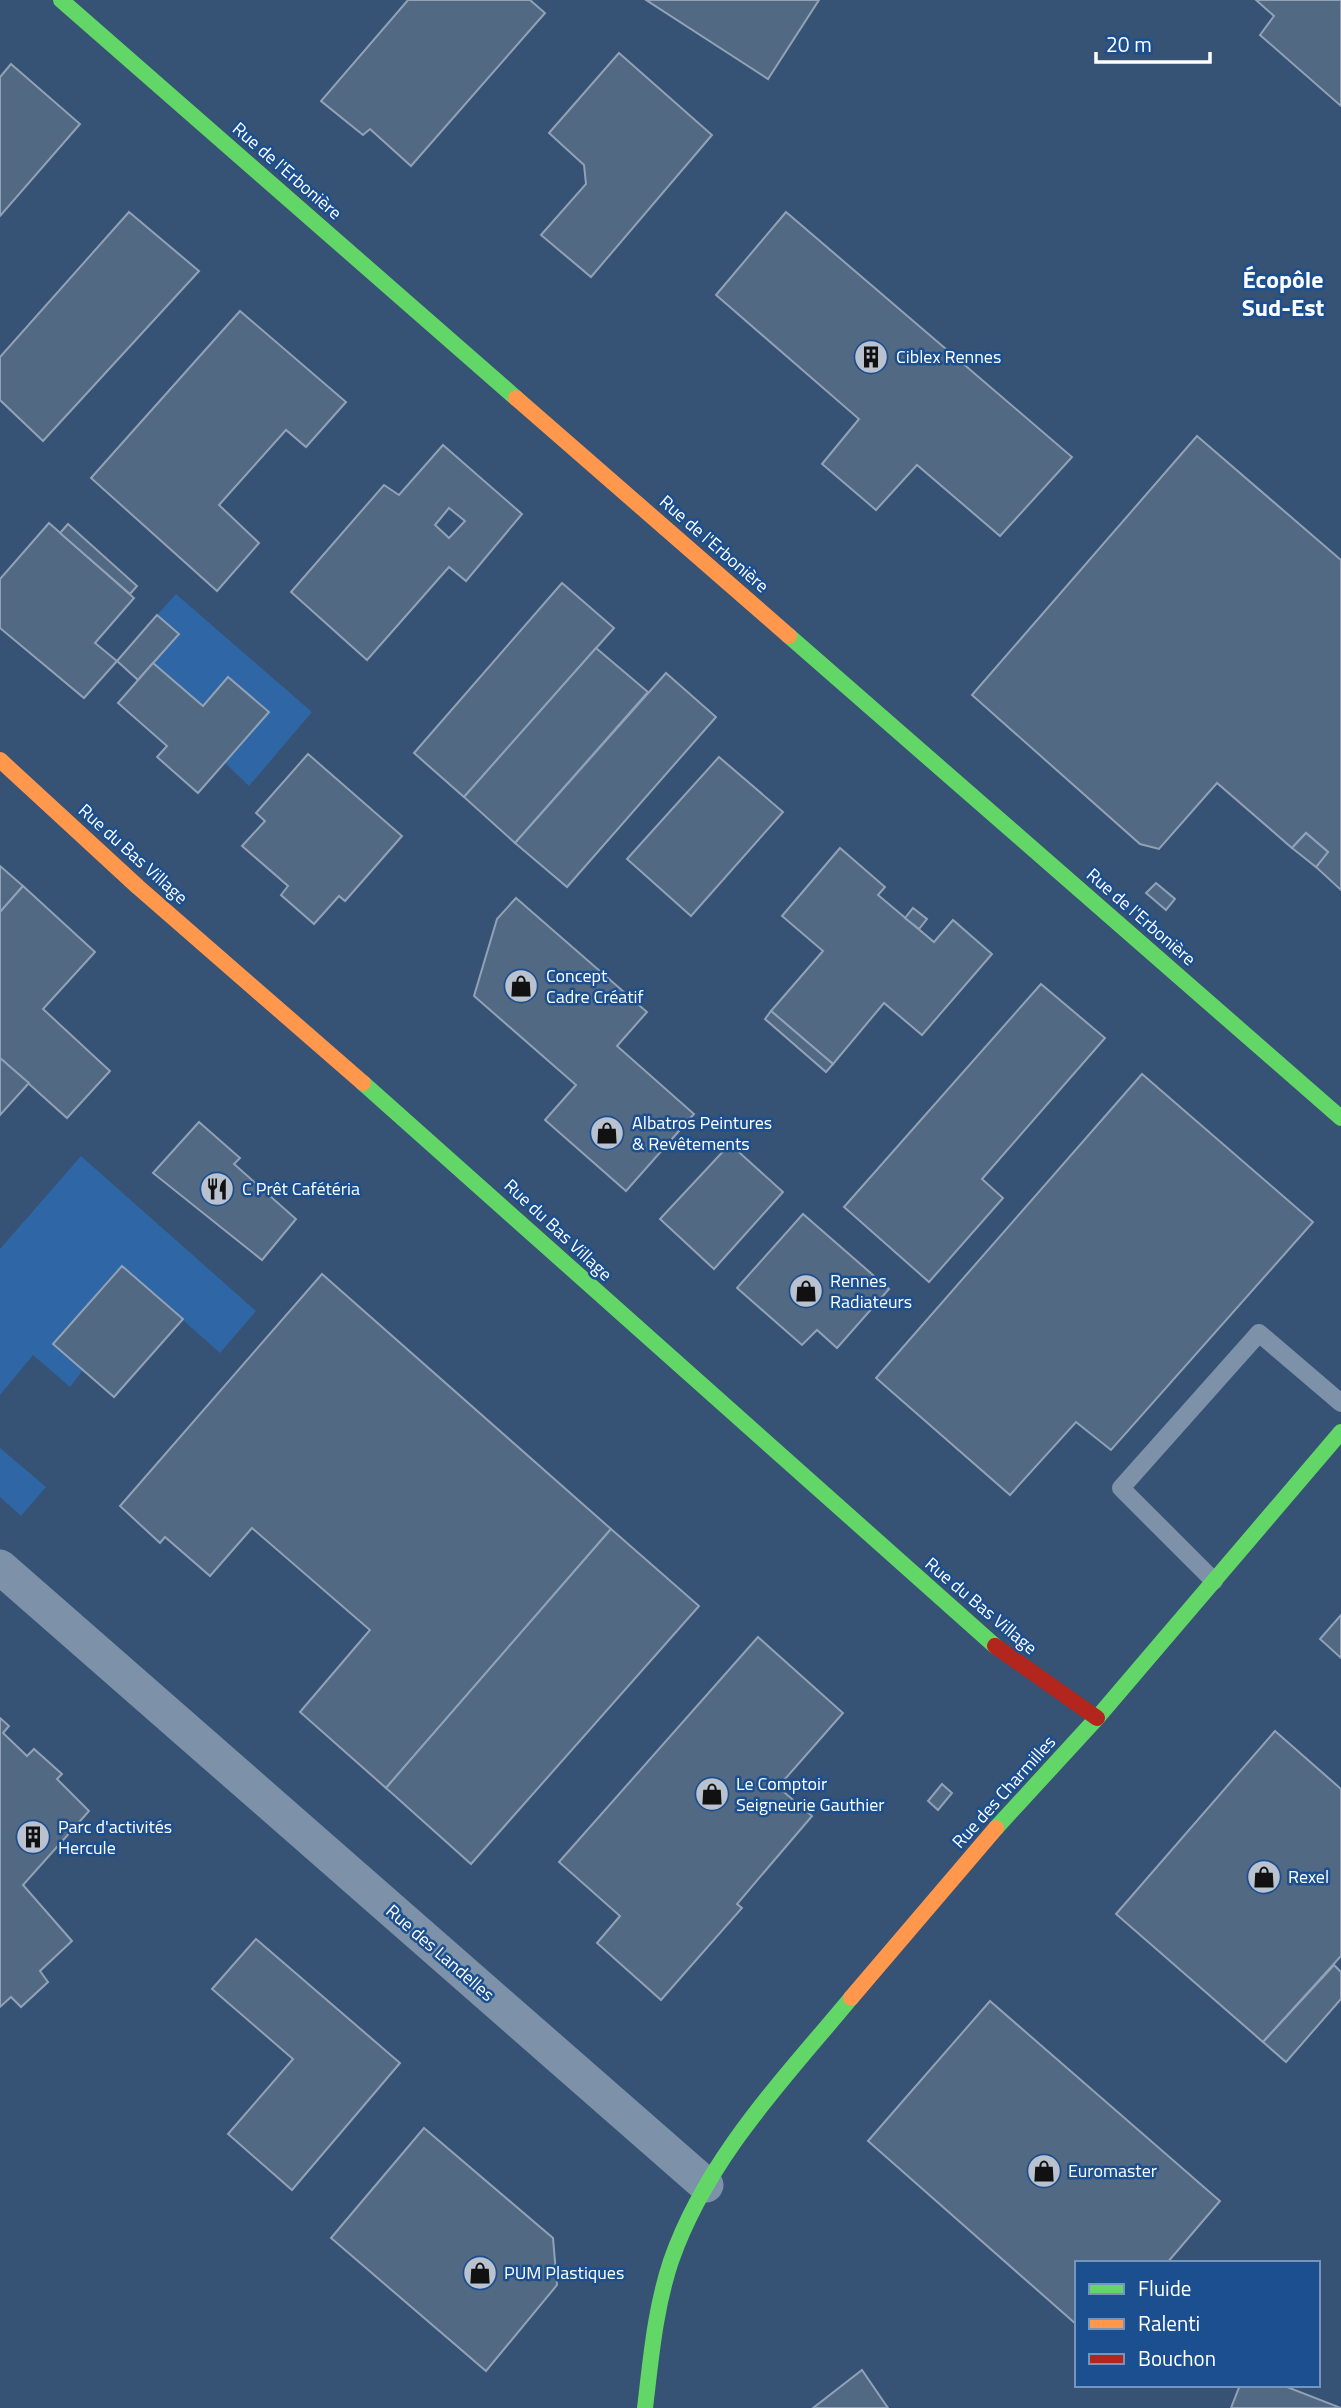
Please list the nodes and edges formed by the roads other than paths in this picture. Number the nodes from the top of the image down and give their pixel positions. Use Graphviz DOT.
graph roads {
  1 [pos="61,0"];
  2 [pos="0,760"];
  3 [pos="1341,1118"];
  4 [pos="1341,1403"];
  5 [pos="1341,1432"];
  6 [pos="0,1567"];
  7 [pos="1214,1581"];
  8 [pos="1097,1718"];
  9 [pos="706,2185"];
  10 [pos="645,2408"];
  1 -- 3 [label="street, Rue de l'Erbonière"];
  2 -- 8 [label="street, Rue du Bas Village"];
  4 -- 7 [label="lane"];
  5 -- 7 [label="street, Rue des Charmilles"];
  6 -- 9 [label="street, Rue des Landelles"];
  7 -- 8 [label="street, Rue des Charmilles"];
  8 -- 9 [label="street, Rue des Charmilles"];
  9 -- 10 [label="street"];
}
